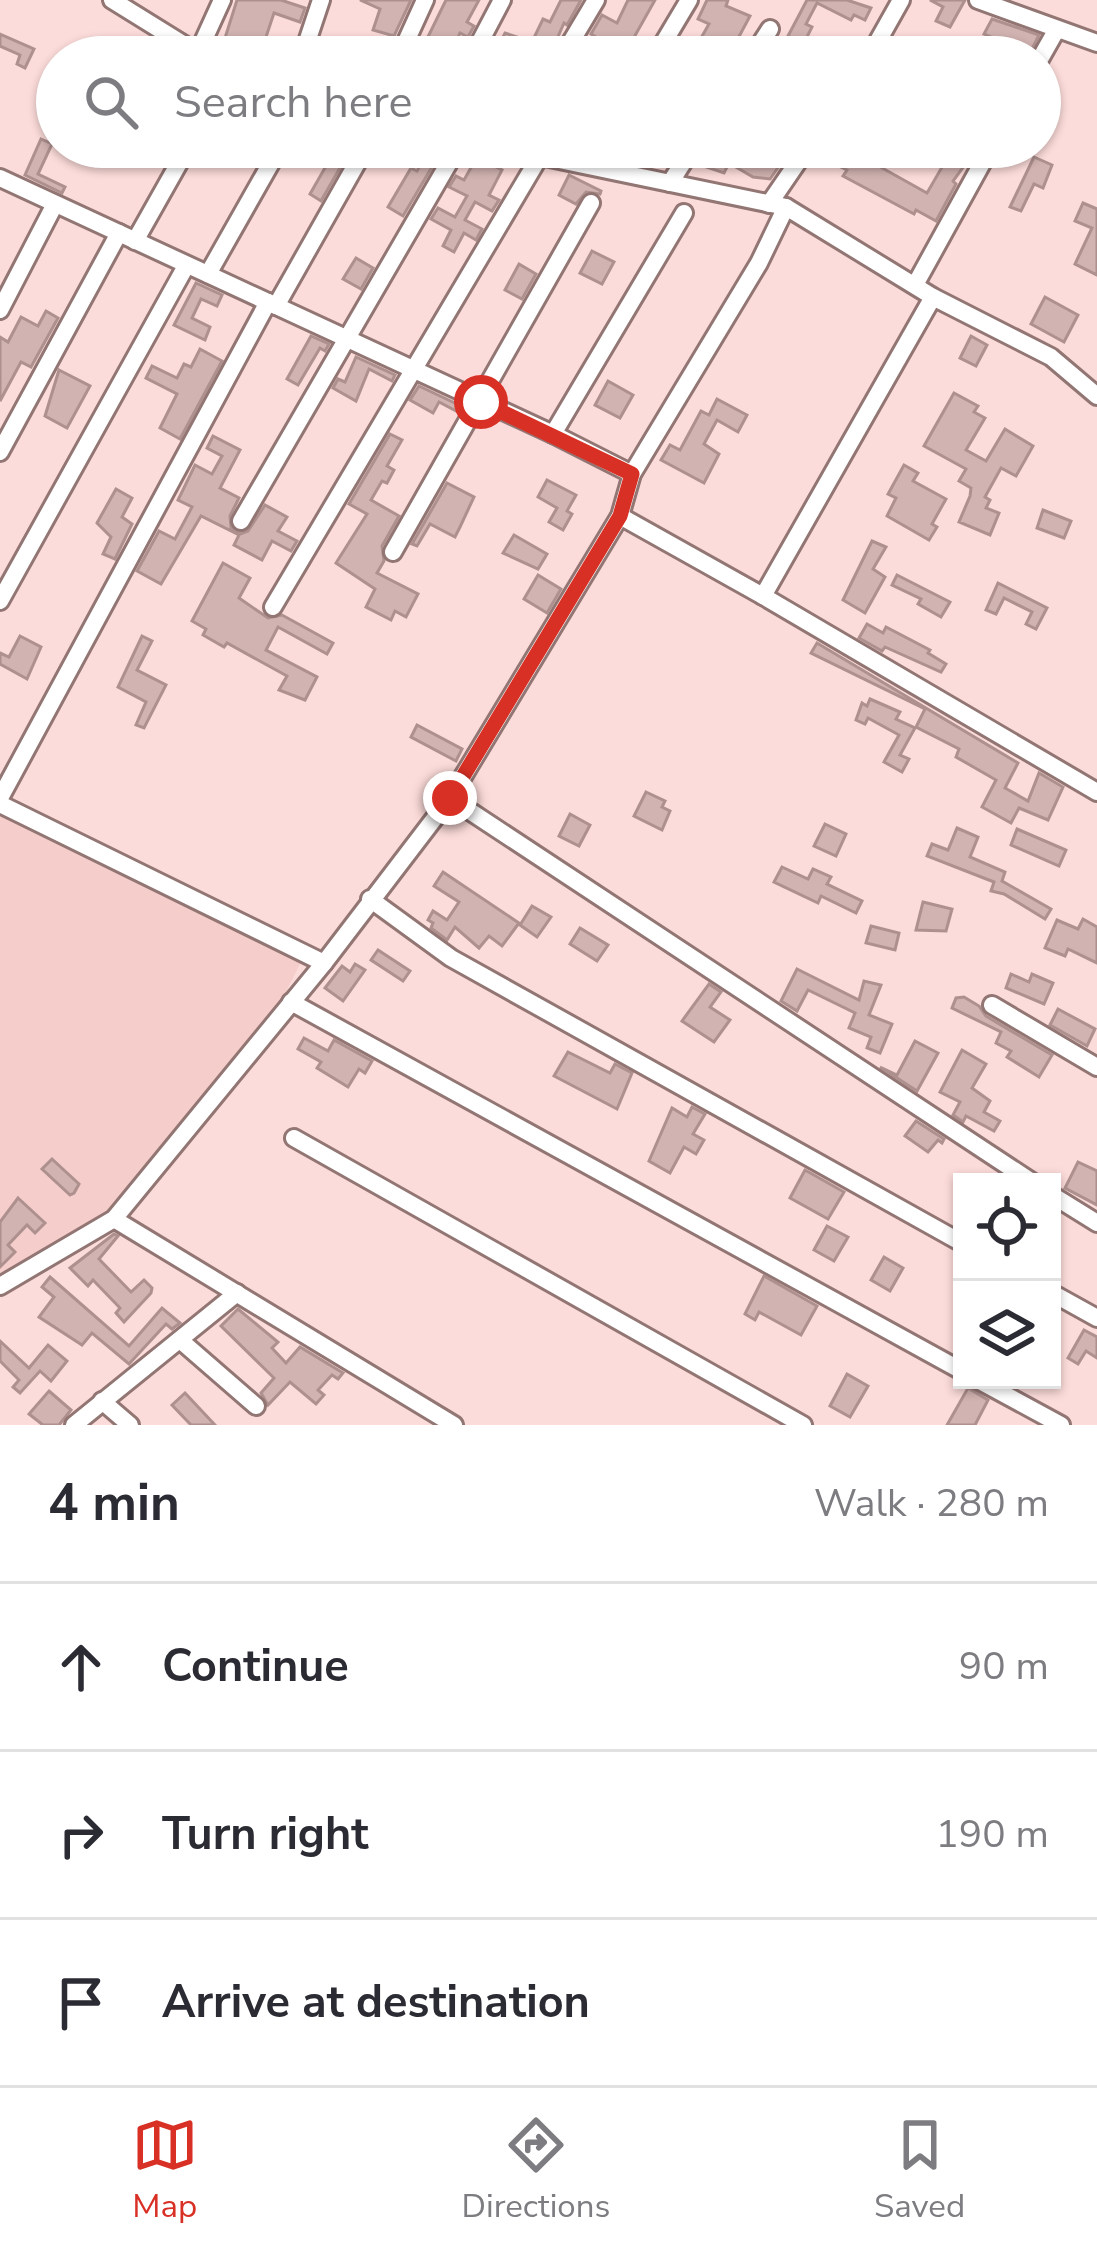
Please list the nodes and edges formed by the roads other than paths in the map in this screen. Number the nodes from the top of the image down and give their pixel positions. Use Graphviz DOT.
graph roads {
  1 [pos="222,0"];
  2 [pos="321,0"];
  3 [pos="425,0"];
  4 [pos="502,0"];
  5 [pos="596,0"];
  6 [pos="689,0"];
  7 [pos="901,0"];
  8 [pos="978,0"];
  9 [pos="124,3"];
  10 [pos="770,29"];
  11 [pos="1057,29"];
  12 [pos="172,36"];
  13 [pos="208,36"];
  14 [pos="309,36"];
  15 [pos="409,36"];
  16 [pos="483,36"];
  17 [pos="575,36"];
  18 [pos="668,36"];
  19 [pos="766,36"];
  20 [pos="881,36"];
  21 [pos="1053,36"];
  22 [pos="1097,43"];
  23 [pos="174,168"];
  24 [pos="268,168"];
  25 [pos="353,168"];
  26 [pos="446,168"];
  27 [pos="533,168"];
  28 [pos="595,168"];
  29 [pos="680,168"];
  30 [pos="797,168"];
  31 [pos="980,168"];
  32 [pos="0,178"];
  33 [pos="670,183"];
  34 [pos="591,203"];
  35 [pos="55,204"];
  36 [pos="778,205"];
  37 [pos="684,213"];
  38 [pos="127,237"];
  39 [pos="186,266"];
  40 [pos="208,274"];
  41 [pos="915,285"];
  42 [pos="933,297"];
  43 [pos="272,304"];
  44 [pos="0,310"];
  45 [pos="350,340"];
  46 [pos="412,369"];
  47 [pos="1097,396"];
  48 [pos="481,402"];
  49 [pos="553,434"];
  50 [pos="0,452"];
  51 [pos="632,474"];
  52 [pos="620,516"];
  53 [pos="242,521"];
  54 [pos="393,552"];
  55 [pos="764,596"];
  56 [pos="0,602"];
  57 [pos="273,607"];
  58 [pos="1097,792"];
  59 [pos="450,798"];
  60 [pos="0,801"];
  61 [pos="370,899"];
  62 [pos="324,963"];
  63 [pos="291,1002"];
  64 [pos="992,1006"];
  65 [pos="1097,1067"];
  66 [pos="294,1138"];
  67 [pos="1018,1173"];
  68 [pos="1061,1200"];
  69 [pos="114,1219"];
  70 [pos="1097,1222"];
  71 [pos="953,1238"];
  72 [pos="0,1286"];
  73 [pos="237,1293"];
  74 [pos="1061,1298"];
  75 [pos="1097,1318"];
  76 [pos="180,1340"];
  77 [pos="953,1366"];
  78 [pos="995,1389"];
  79 [pos="102,1401"];
  80 [pos="256,1406"];
  81 [pos="441,1422"];
  82 [pos="74,1425"];
  83 [pos="130,1425"];
  84 [pos="803,1425"];
  85 [pos="1061,1425"];
  1 -- 13 [label="street"];
  2 -- 14 [label="street"];
  3 -- 15 [label="street"];
  4 -- 16 [label="street"];
  5 -- 17 [label="street"];
  6 -- 18 [label="street"];
  7 -- 20 [label="street"];
  8 -- 11 [label="street"];
  9 -- 12 [label="street"];
  10 -- 19 [label="street"];
  11 -- 21 [label="street"];
  11 -- 22 [label="street"];
  23 -- 38 [label="street"];
  24 -- 40 [label="street"];
  25 -- 43 [label="street"];
  26 -- 45 [label="street"];
  27 -- 46 [label="street"];
  28 -- 33 [label="street"];
  29 -- 33 [label="street"];
  30 -- 36 [label="street"];
  31 -- 41 [label="street"];
  32 -- 35 [label="street"];
  33 -- 36 [label="street"];
  34 -- 48 [label="street"];
  35 -- 38 [label="street"];
  35 -- 44 [label="street"];
  36 -- 41 [label="street"];
  36 -- 51 [label="street"];
  37 -- 49 [label="street"];
  38 -- 39 [label="street"];
  38 -- 50 [label="street"];
  39 -- 40 [label="street"];
  39 -- 56 [label="street"];
  40 -- 43 [label="street"];
  41 -- 42 [label="street"];
  42 -- 47 [label="street"];
  42 -- 55 [label="street"];
  43 -- 45 [label="street"];
  43 -- 60 [label="street"];
  45 -- 46 [label="street"];
  45 -- 53 [label="street"];
  46 -- 48 [label="street"];
  46 -- 57 [label="street"];
  48 -- 49 [label="street"];
  48 -- 54 [label="street"];
  49 -- 51 [label="street"];
  51 -- 52 [label="street"];
  52 -- 55 [label="street"];
  52 -- 59 [label="street"];
  55 -- 58 [label="street"];
  59 -- 61 [label="street"];
  59 -- 67 [label="street"];
  60 -- 62 [label="street"];
  61 -- 62 [label="street"];
  61 -- 71 [label="street"];
  62 -- 63 [label="street"];
  63 -- 69 [label="street"];
  63 -- 77 [label="street"];
  64 -- 65 [label="street"];
  66 -- 84 [label="street"];
  68 -- 70 [label="street"];
  69 -- 72 [label="street"];
  69 -- 73 [label="street"];
  73 -- 76 [label="street"];
  73 -- 81 [label="street"];
  74 -- 75 [label="street"];
  76 -- 79 [label="street"];
  76 -- 80 [label="street"];
  78 -- 85 [label="street"];
  79 -- 82 [label="street"];
  79 -- 83 [label="street"];
}
